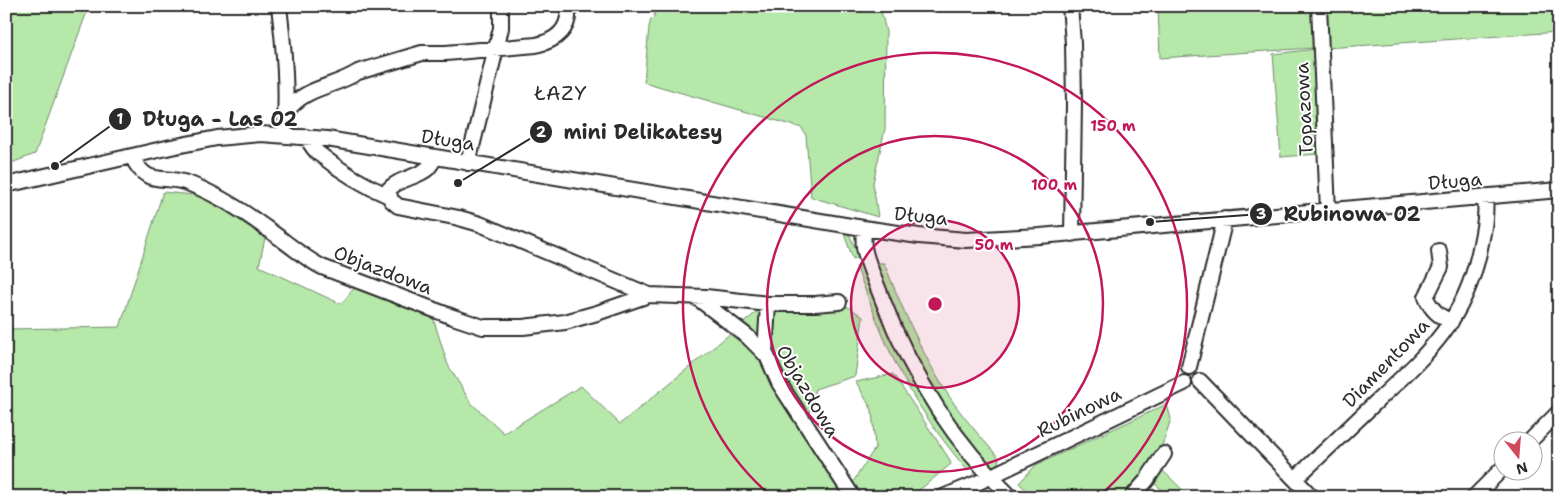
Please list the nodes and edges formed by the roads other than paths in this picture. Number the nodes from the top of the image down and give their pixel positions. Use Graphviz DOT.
graph roads {
  1 [pos="279,6"];
  2 [pos="501,6"];
  3 [pos="568,6"];
  4 [pos="1070,6"];
  5 [pos="1318,6"];
  6 [pos="495,48"];
  7 [pos="287,111"];
  8 [pos="284,135"];
  9 [pos="306,137"];
  10 [pos="132,156"];
  11 [pos="436,157"];
  12 [pos="468,163"];
  13 [pos="400,181"];
  14 [pos="6,185"];
  15 [pos="369,186"];
  16 [pos="1559,190"];
  17 [pos="389,196"];
  18 [pos="1485,197"];
  19 [pos="1328,211"];
  20 [pos="1225,219"];
  21 [pos="863,228"];
  22 [pos="1072,234"];
  23 [pos="1439,252"];
  24 [pos="650,295"];
  25 [pos="695,297"];
  26 [pos="839,302"];
  27 [pos="768,304"];
  28 [pos="1451,322"];
  29 [pos="765,354"];
  30 [pos="1189,367"];
  31 [pos="1200,381"];
  32 [pos="1184,383"];
  33 [pos="1559,412"];
  34 [pos="1541,430"];
  35 [pos="1164,454"];
  36 [pos="990,476"];
  37 [pos="1492,478"];
  38 [pos="1295,479"];
  39 [pos="853,497"];
  40 [pos="943,497"];
  41 [pos="1011,497"];
  42 [pos="1132,497"];
  43 [pos="1312,497"];
  44 [pos="1474,497"];
  1 -- 7 [label="street"];
  2 -- 6 [label="street"];
  3 -- 6 [label="street"];
  4 -- 22 [label="street"];
  5 -- 19 [label="street, Topazowa"];
  6 -- 7 [label="street"];
  6 -- 12 [label="street"];
  7 -- 8 [label="street"];
  8 -- 9 [label="street, Długa"];
  8 -- 10 [label="street, Długa"];
  9 -- 11 [label="street, Długa"];
  9 -- 15 [label="street, Objazdowa"];
  10 -- 14 [label="street, Długa"];
  10 -- 24 [label="street, Objazdowa"];
  11 -- 12 [label="street, Długa"];
  11 -- 13 [label="street"];
  12 -- 21 [label="street, Długa"];
  13 -- 15 [label="street"];
  13 -- 17 [label="street"];
  15 -- 17 [label="street, Objazdowa"];
  16 -- 18 [label="street, Długa"];
  17 -- 24 [label="street, Objazdowa"];
  18 -- 19 [label="street, Długa"];
  18 -- 28 [label="street, Diamentowa"];
  19 -- 20 [label="street, Długa"];
  20 -- 22 [label="street, Długa"];
  20 -- 30 [label="street"];
  21 -- 22 [label="street, Długa"];
  21 -- 36 [label="street"];
  23 -- 28 [label="street"];
  24 -- 25 [label="street, Objazdowa"];
  25 -- 27 [label="street, Objazdowa"];
  25 -- 29 [label="street, Objazdowa"];
  26 -- 27 [label="street, Objazdowa"];
  27 -- 29 [label="street"];
  28 -- 38 [label="street, Diamentowa"];
  29 -- 39 [label="street, Objazdowa"];
  30 -- 31 [label="street"];
  30 -- 32 [label="street"];
  31 -- 32 [label="street, Rubinowa"];
  31 -- 38 [label="street"];
  32 -- 36 [label="street, Rubinowa"];
  33 -- 34 [label="street"];
  35 -- 42 [label="street"];
  36 -- 40 [label="street, Rubinowa"];
  36 -- 41 [label="street"];
  37 -- 44 [label="street"];
  38 -- 43 [label="street"];
}
